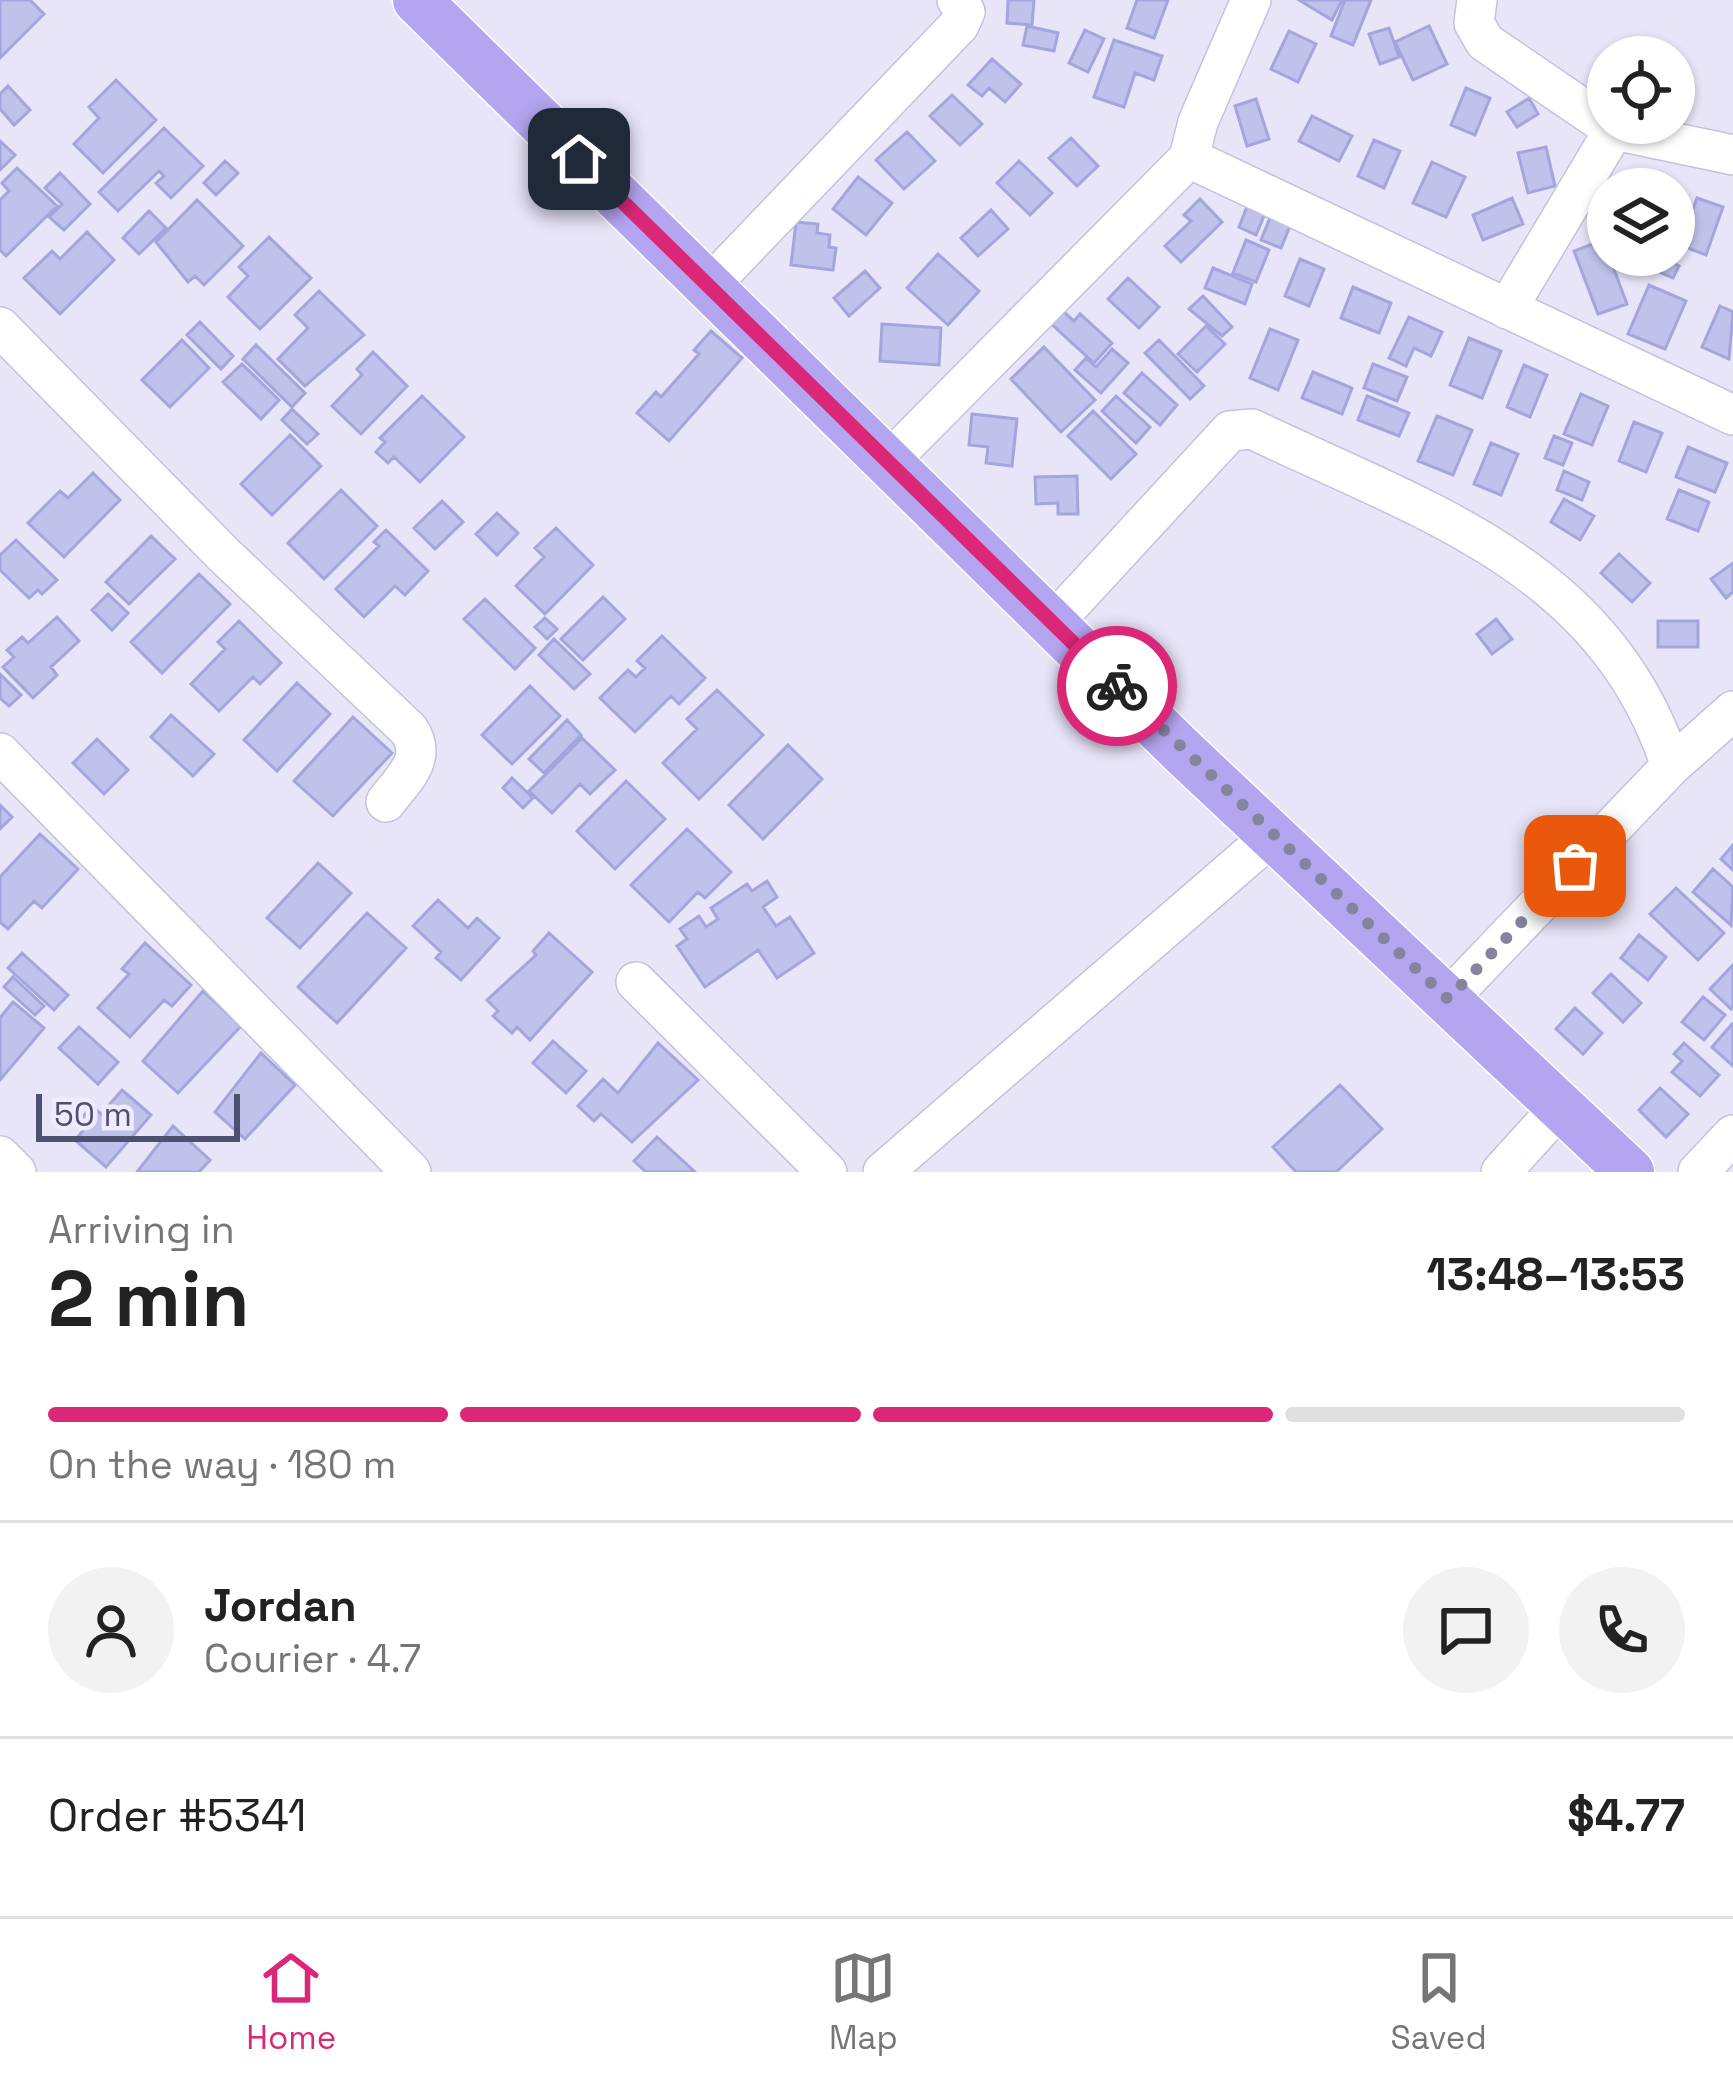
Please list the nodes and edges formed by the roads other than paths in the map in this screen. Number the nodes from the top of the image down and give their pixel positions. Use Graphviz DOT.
graph roads {
  1 [pos="417,0"];
  2 [pos="957,0"];
  3 [pos="1252,0"];
  4 [pos="1477,0"];
  5 [pos="1587,112"];
  6 [pos="1606,144"];
  7 [pos="1681,144"];
  8 [pos="1733,155"];
  9 [pos="1189,158"];
  10 [pos="709,286"];
  11 [pos="1507,309"];
  12 [pos="0,327"];
  13 [pos="1733,415"];
  14 [pos="889,460"];
  15 [pos="1054,622"];
  16 [pos="1733,711"];
  17 [pos="0,753"];
  18 [pos="1671,766"];
  19 [pos="386,802"];
  20 [pos="1274,834"];
  21 [pos="636,982"];
  22 [pos="1448,999"];
  23 [pos="1562,1106"];
  24 [pos="1733,1135"];
  25 [pos="0,1156"];
  26 [pos="16,1172"];
  27 [pos="411,1172"];
  28 [pos="827,1172"];
  29 [pos="883,1172"];
  30 [pos="1502,1172"];
  31 [pos="1630,1172"];
  32 [pos="1698,1172"];
  1 -- 10 [label="main road"];
  2 -- 10 [label="street"];
  3 -- 9 [label="street"];
  4 -- 5 [label="street"];
  6 -- 11 [label="street"];
  7 -- 8 [label="street"];
  9 -- 11 [label="street"];
  9 -- 14 [label="street"];
  10 -- 14 [label="main road"];
  11 -- 13 [label="street"];
  12 -- 19 [label="street"];
  14 -- 15 [label="main road"];
  15 -- 18 [label="street"];
  15 -- 20 [label="main road"];
  16 -- 18 [label="street"];
  17 -- 27 [label="street"];
  18 -- 22 [label="street"];
  20 -- 22 [label="main road"];
  20 -- 29 [label="street"];
  21 -- 28 [label="street"];
  22 -- 23 [label="main road"];
  23 -- 30 [label="street"];
  23 -- 31 [label="main road"];
  24 -- 32 [label="street"];
  25 -- 26 [label="street"];
}
